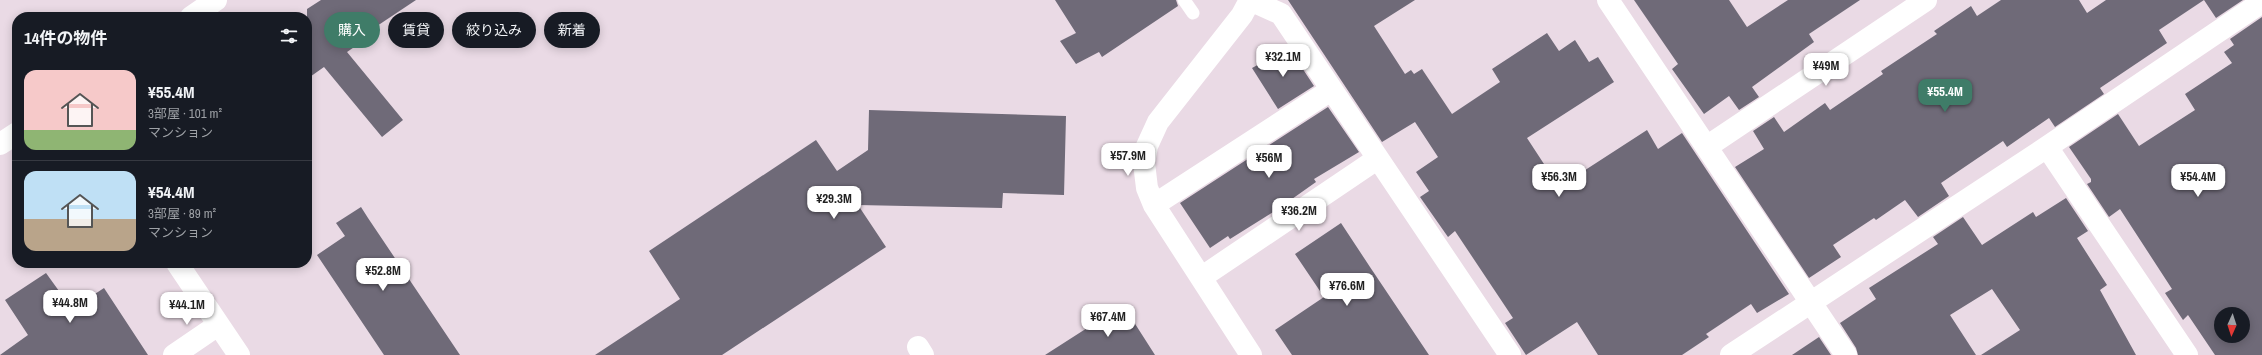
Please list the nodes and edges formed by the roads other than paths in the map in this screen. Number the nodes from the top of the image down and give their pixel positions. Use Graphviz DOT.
graph roads {
  1 [pos="216,0"];
  2 [pos="1184,0"];
  3 [pos="1250,0"];
  4 [pos="1608,0"];
  5 [pos="1926,0"];
  6 [pos="2262,2"];
  7 [pos="198,12"];
  8 [pos="1193,13"];
  9 [pos="1331,90"];
  10 [pos="12,136"];
  11 [pos="0,144"];
  12 [pos="1708,146"];
  13 [pos="2047,147"];
  14 [pos="1377,159"];
  15 [pos="1154,205"];
  16 [pos="180,268"];
  17 [pos="1202,277"];
  18 [pos="1812,302"];
  19 [pos="218,325"];
  20 [pos="174,355"];
  21 [pos="239,355"];
  22 [pos="1251,355"];
  23 [pos="1510,355"];
  24 [pos="1731,355"];
  25 [pos="1846,355"];
  26 [pos="2187,355"];
  1 -- 7 [label="street"];
  2 -- 8 [label="lane"];
  3 -- 9 [label="street"];
  3 -- 15 [label="street"];
  4 -- 12 [label="street"];
  5 -- 12 [label="street"];
  6 -- 13 [label="street"];
  9 -- 14 [label="street"];
  9 -- 15 [label="street"];
  10 -- 11 [label="street"];
  12 -- 18 [label="street"];
  13 -- 18 [label="street"];
  13 -- 26 [label="street"];
  14 -- 17 [label="street"];
  14 -- 23 [label="street"];
  15 -- 17 [label="street"];
  16 -- 19 [label="street"];
  17 -- 22 [label="street"];
  18 -- 24 [label="street"];
  18 -- 25 [label="street"];
  19 -- 20 [label="street"];
  19 -- 21 [label="street"];
}
